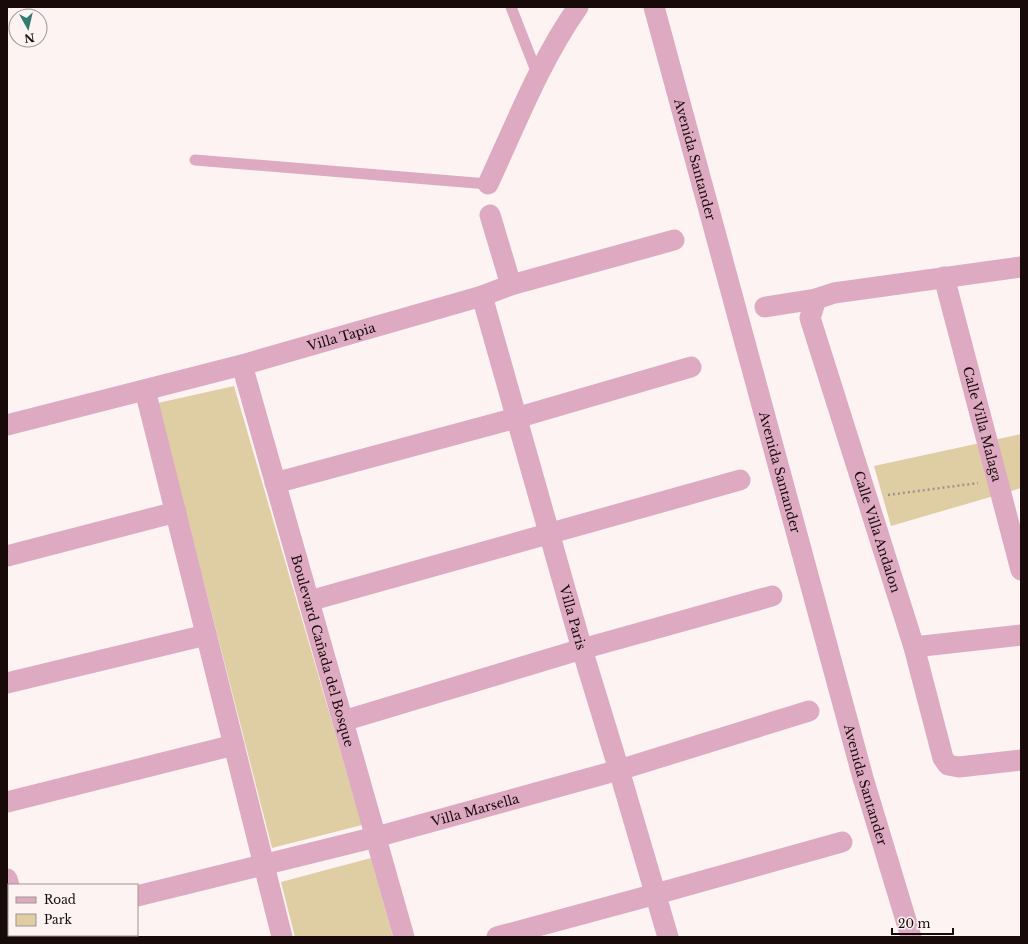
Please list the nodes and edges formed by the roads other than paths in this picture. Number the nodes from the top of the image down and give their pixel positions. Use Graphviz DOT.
graph roads {
  1 [pos="511,7"];
  2 [pos="578,7"];
  3 [pos="654,7"];
  4 [pos="538,76"];
  5 [pos="195,160"];
  6 [pos="488,184"];
  7 [pos="490,215"];
  8 [pos="674,240"];
  9 [pos="1021,267"];
  10 [pos="944,277"];
  11 [pos="511,284"];
  12 [pos="482,296"];
  13 [pos="816,299"];
  14 [pos="764,307"];
  15 [pos="242,365"];
  16 [pos="691,367"];
  17 [pos="145,390"];
  18 [pos="516,418"];
  19 [pos="7,425"];
  20 [pos="740,480"];
  21 [pos="275,484"];
  22 [pos="176,512"];
  23 [pos="549,534"];
  24 [pos="7,556"];
  25 [pos="1021,570"];
  26 [pos="772,596"];
  27 [pos="309,600"];
  28 [pos="206,635"];
  29 [pos="1021,635"];
  30 [pos="914,647"];
  31 [pos="582,649"];
  32 [pos="7,683"];
  33 [pos="809,711"];
  34 [pos="343,721"];
  35 [pos="234,746"];
  36 [pos="1021,760"];
  37 [pos="620,770"];
  38 [pos="7,802"];
  39 [pos="376,837"];
  40 [pos="842,842"];
  41 [pos="264,865"];
  42 [pos="656,894"];
  43 [pos="138,896"];
  44 [pos="282,937"];
  45 [pos="404,937"];
  46 [pos="497,937"];
  47 [pos="668,937"];
  48 [pos="912,937"];
  1 -- 4 [label="lane"];
  2 -- 4 [label="street"];
  3 -- 48 [label="street, Avenida Santander"];
  4 -- 6 [label="street"];
  5 -- 6 [label="lane"];
  7 -- 11 [label="street"];
  8 -- 11 [label="street, Villa Tapia"];
  9 -- 10 [label="street"];
  10 -- 13 [label="street"];
  10 -- 25 [label="street, Calle Villa Malaga"];
  11 -- 12 [label="street, Villa Tapia"];
  12 -- 15 [label="street, Villa Tapia"];
  12 -- 18 [label="street, Villa Paris"];
  13 -- 14 [label="street"];
  13 -- 30 [label="street, Calle Villa Andalon"];
  15 -- 17 [label="street, Villa Tapia"];
  15 -- 21 [label="street, Boulevard Cañada del Bosque"];
  16 -- 18 [label="street"];
  17 -- 19 [label="street, Villa Tapia"];
  17 -- 22 [label="street"];
  18 -- 21 [label="street"];
  18 -- 23 [label="street, Villa Paris"];
  20 -- 23 [label="street"];
  21 -- 27 [label="street, Boulevard Cañada del Bosque"];
  22 -- 24 [label="street"];
  22 -- 28 [label="street"];
  23 -- 27 [label="street"];
  23 -- 31 [label="street, Villa Paris"];
  26 -- 31 [label="street"];
  27 -- 34 [label="street, Boulevard Cañada del Bosque"];
  28 -- 32 [label="street"];
  28 -- 35 [label="street"];
  29 -- 30 [label="street"];
  30 -- 36 [label="street, Calle Villa Andalon"];
  31 -- 34 [label="street"];
  31 -- 37 [label="street, Villa Paris"];
  33 -- 37 [label="street, Villa Marsella"];
  34 -- 39 [label="street, Boulevard Cañada del Bosque"];
  35 -- 38 [label="street"];
  35 -- 41 [label="street"];
  37 -- 39 [label="street, Villa Marsella"];
  37 -- 42 [label="street, Villa Paris"];
  39 -- 41 [label="street, Villa Marsella"];
  39 -- 45 [label="street, Boulevard Cañada del Bosque"];
  40 -- 42 [label="street"];
  41 -- 43 [label="street, Villa Marsella"];
  41 -- 44 [label="street"];
  42 -- 46 [label="street"];
  42 -- 47 [label="street, Villa Paris"];
}
